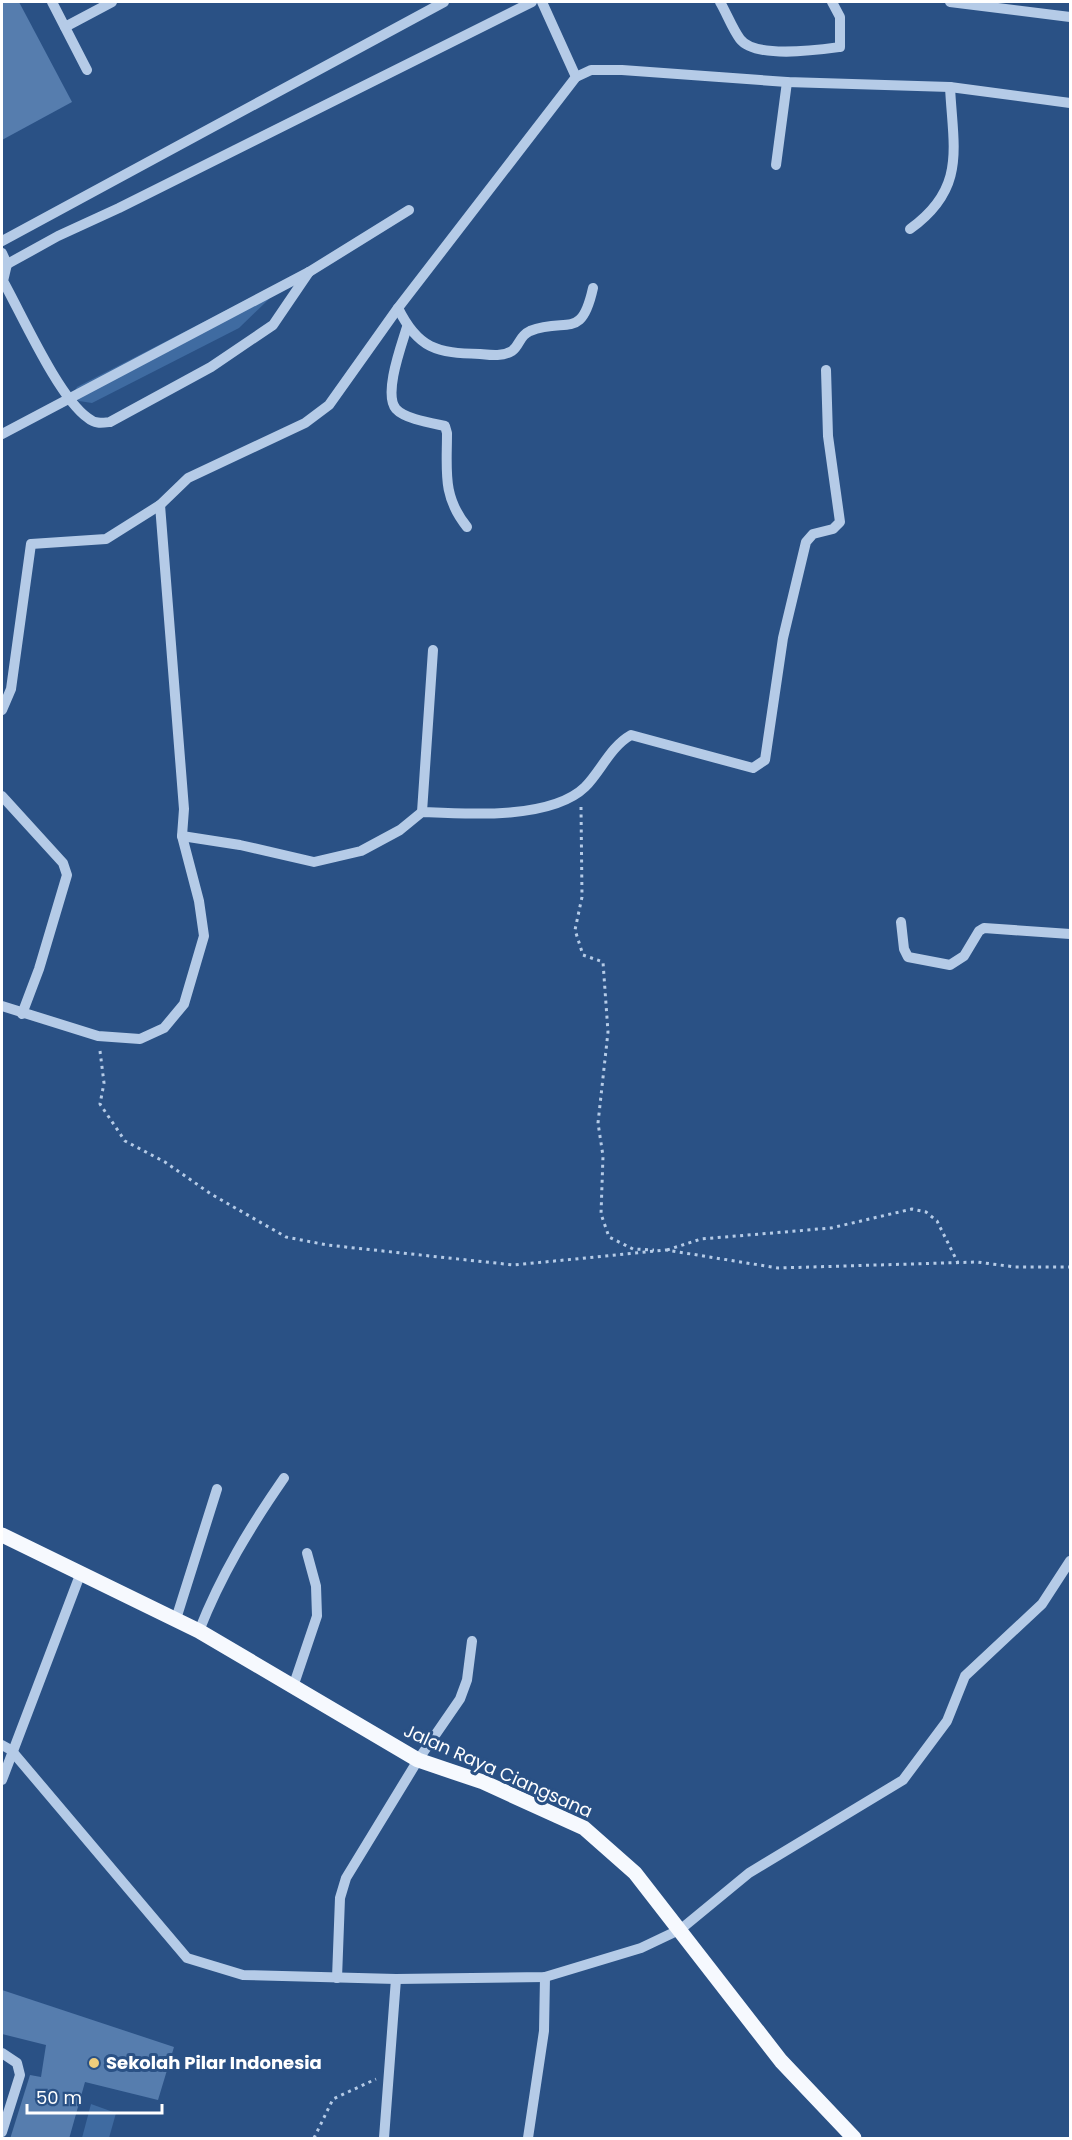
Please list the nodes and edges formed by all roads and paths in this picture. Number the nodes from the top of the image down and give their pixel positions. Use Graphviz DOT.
graph roads {
  1 [pos="52,2"];
  2 [pos="112,2"];
  3 [pos="444,2"];
  4 [pos="532,2"];
  5 [pos="542,2"];
  6 [pos="720,2"];
  7 [pos="832,2"];
  8 [pos="950,2"];
  9 [pos="1071,17"];
  10 [pos="65,27"];
  11 [pos="87,70"];
  12 [pos="576,77"];
  13 [pos="786,82"];
  14 [pos="950,87"];
  15 [pos="1071,102"];
  16 [pos="776,165"];
  17 [pos="409,210"];
  18 [pos="910,229"];
  19 [pos="2,241"];
  20 [pos="2,253"];
  21 [pos="4,266"];
  22 [pos="309,273"];
  23 [pos="2,281"];
  24 [pos="593,288"];
  25 [pos="398,308"];
  26 [pos="407,327"];
  27 [pos="826,370"];
  28 [pos="69,400"];
  29 [pos="2,434"];
  30 [pos="159,505"];
  31 [pos="467,527"];
  32 [pos="433,650"];
  33 [pos="2,710"];
  34 [pos="581,789"];
  35 [pos="2,796"];
  36 [pos="422,812"];
  37 [pos="182,836"];
  38 [pos="902,922"];
  39 [pos="1071,934"];
  40 [pos="2,1006"];
  41 [pos="22,1014"];
  42 [pos="98,1036"];
  43 [pos="666,1250"];
  44 [pos="958,1263"];
  45 [pos="1071,1267"];
  46 [pos="284,1478"];
  47 [pos="217,1489"];
  48 [pos="2,1535"];
  49 [pos="307,1553"];
  50 [pos="1071,1561"];
  51 [pos="80,1575"];
  52 [pos="176,1619"];
  53 [pos="199,1631"];
  54 [pos="472,1641"];
  55 [pos="294,1687"];
  56 [pos="6,1748"];
  57 [pos="418,1760"];
  58 [pos="2,1780"];
  59 [pos="681,1929"];
  60 [pos="545,1977"];
  61 [pos="337,1978"];
  62 [pos="396,1979"];
  63 [pos="2,2053"];
  64 [pos="388,2074"];
  65 [pos="2,2132"];
  66 [pos="314,2139"];
  67 [pos="384,2139"];
  68 [pos="528,2139"];
  69 [pos="854,2139"];
  1 -- 10 [label="street"];
  2 -- 10 [label="street"];
  3 -- 19 [label="street"];
  4 -- 21 [label="street"];
  5 -- 12 [label="street"];
  6 -- 7 [label="street"];
  8 -- 9 [label="street"];
  10 -- 11 [label="street"];
  12 -- 13 [label="street"];
  12 -- 25 [label="street"];
  13 -- 14 [label="street"];
  13 -- 16 [label="street"];
  14 -- 15 [label="street"];
  14 -- 18 [label="street"];
  17 -- 22 [label="street"];
  20 -- 21 [label="street"];
  21 -- 23 [label="street"];
  22 -- 28 [label="street"];
  22 -- 28 [label="street"];
  23 -- 28 [label="street"];
  24 -- 26 [label="street"];
  25 -- 26 [label="street"];
  25 -- 30 [label="street"];
  26 -- 31 [label="street"];
  27 -- 34 [label="street"];
  28 -- 29 [label="street"];
  30 -- 33 [label="street"];
  30 -- 37 [label="street"];
  32 -- 36 [label="street"];
  34 -- 36 [label="street"];
  34 -- 43 [label="path"];
  35 -- 41 [label="street"];
  36 -- 37 [label="street"];
  37 -- 42 [label="street"];
  38 -- 39 [label="street"];
  40 -- 41 [label="street"];
  41 -- 42 [label="street"];
  42 -- 43 [label="path"];
  43 -- 44 [label="path"];
  43 -- 44 [label="path"];
  44 -- 45 [label="path"];
  46 -- 53 [label="street"];
  47 -- 52 [label="street"];
  48 -- 51 [label="main road, Jalan Raya Ciangsana"];
  49 -- 55 [label="street"];
  50 -- 59 [label="street"];
  51 -- 52 [label="main road, Jalan Raya Ciangsana"];
  51 -- 56 [label="street"];
  52 -- 53 [label="main road, Jalan Raya Ciangsana"];
  53 -- 55 [label="main road, Jalan Raya Ciangsana"];
  54 -- 57 [label="street"];
  55 -- 57 [label="main road, Jalan Raya Ciangsana"];
  56 -- 58 [label="street"];
  56 -- 61 [label="street"];
  57 -- 59 [label="main road, Jalan Raya Ciangsana"];
  57 -- 61 [label="street"];
  59 -- 60 [label="street"];
  59 -- 69 [label="main road, Jalan Raya Ciangsana"];
  60 -- 62 [label="street"];
  60 -- 68 [label="street"];
  61 -- 62 [label="street"];
  62 -- 64 [label="street"];
  63 -- 65 [label="street"];
  64 -- 66 [label="path"];
  64 -- 67 [label="street"];
}
